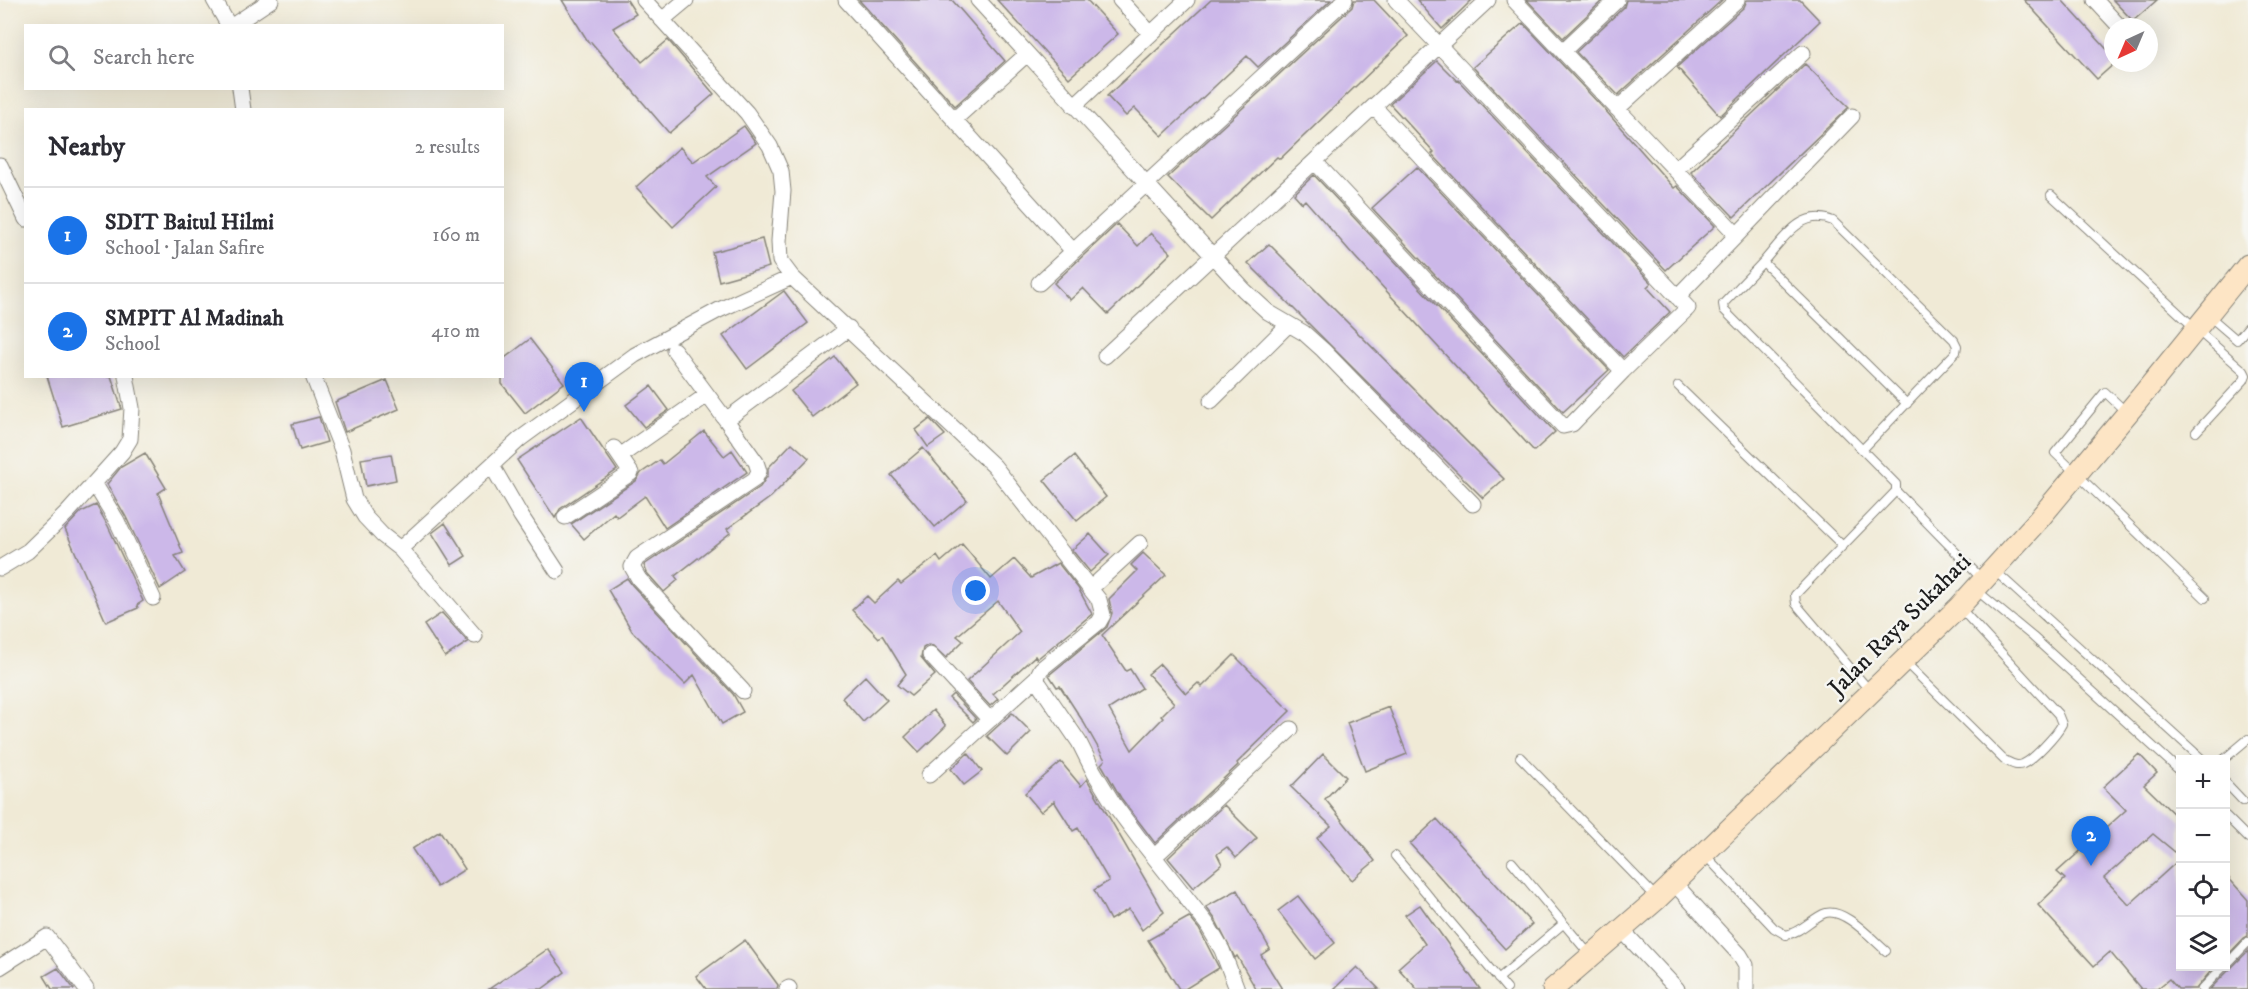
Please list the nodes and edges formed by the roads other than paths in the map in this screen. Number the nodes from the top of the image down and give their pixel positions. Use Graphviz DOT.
graph roads {
  1 [pos="214,0"];
  2 [pos="271,0"];
  3 [pos="644,0"];
  4 [pos="686,0"];
  5 [pos="846,0"];
  6 [pos="978,0"];
  7 [pos="1120,0"];
  8 [pos="1187,0"];
  9 [pos="1345,0"];
  10 [pos="1396,0"];
  11 [pos="1488,0"];
  12 [pos="1514,0"];
  13 [pos="1617,0"];
  14 [pos="1737,0"];
  15 [pos="2095,0"];
  16 [pos="2112,18"];
  17 [pos="662,20"];
  18 [pos="229,24"];
  19 [pos="233,24"];
  20 [pos="1151,34"];
  21 [pos="1439,47"];
  22 [pos="1563,51"];
  23 [pos="1803,53"];
  24 [pos="1027,54"];
  25 [pos="240,90"];
  26 [pos="1074,106"];
  27 [pos="1374,107"];
  28 [pos="243,108"];
  29 [pos="1617,110"];
  30 [pos="1852,116"];
  31 [pos="955,118"];
  32 [pos="1314,162"];
  33 [pos="0,165"];
  34 [pos="1675,170"];
  35 [pos="1147,183"];
  36 [pos="2051,195"];
  37 [pos="24,215"];
  38 [pos="1737,235"];
  39 [pos="1073,252"];
  40 [pos="1212,255"];
  41 [pos="1763,262"];
  42 [pos="2248,265"];
  43 [pos="792,277"];
  44 [pos="1039,284"];
  45 [pos="1677,297"];
  46 [pos="2202,322"];
  47 [pos="1288,325"];
  48 [pos="2248,327"];
  49 [pos="849,328"];
  50 [pos="674,350"];
  51 [pos="1105,356"];
  52 [pos="1623,371"];
  53 [pos="126,378"];
  54 [pos="314,378"];
  55 [pos="1678,386"];
  56 [pos="707,395"];
  57 [pos="1211,401"];
  58 [pos="1907,404"];
  59 [pos="2128,413"];
  60 [pos="726,420"];
  61 [pos="2196,432"];
  62 [pos="1863,449"];
  63 [pos="492,466"];
  64 [pos="2077,474"];
  65 [pos="94,483"];
  66 [pos="1896,491"];
  67 [pos="1473,504"];
  68 [pos="565,517"];
  69 [pos="1140,543"];
  70 [pos="1843,546"];
  71 [pos="400,549"];
  72 [pos="0,568"];
  73 [pos="557,571"];
  74 [pos="1984,580"];
  75 [pos="1090,589"];
  76 [pos="153,598"];
  77 [pos="2205,598"];
  78 [pos="1959,607"];
  79 [pos="475,636"];
  80 [pos="930,655"];
  81 [pos="1904,660"];
  82 [pos="1037,677"];
  83 [pos="743,691"];
  84 [pos="1870,691"];
  85 [pos="989,719"];
  86 [pos="1291,729"];
  87 [pos="2248,740"];
  88 [pos="2198,755"];
  89 [pos="2228,755"];
  90 [pos="1520,757"];
  91 [pos="2176,766"];
  92 [pos="929,775"];
  93 [pos="2230,787"];
  94 [pos="2246,802"];
  95 [pos="2230,820"];
  96 [pos="2248,838"];
  97 [pos="1704,854"];
  98 [pos="1395,856"];
  99 [pos="1154,857"];
  100 [pos="1512,862"];
  101 [pos="1674,883"];
  102 [pos="1658,898"];
  103 [pos="1563,924"];
  104 [pos="1622,930"];
  105 [pos="2248,942"];
  106 [pos="1886,951"];
  107 [pos="1592,957"];
  108 [pos="2230,961"];
  109 [pos="0,967"];
  110 [pos="2220,971"];
  111 [pos="1498,979"];
  112 [pos="86,989"];
  113 [pos="1237,989"];
  114 [pos="1507,989"];
  115 [pos="1553,989"];
  116 [pos="1677,989"];
  117 [pos="1746,989"];
  118 [pos="2202,989"];
  1 -- 18 [label="street"];
  2 -- 19 [label="street"];
  3 -- 17 [label="street"];
  4 -- 17 [label="street"];
  5 -- 31 [label="street"];
  6 -- 24 [label="street"];
  7 -- 20 [label="street"];
  8 -- 20 [label="street"];
  9 -- 35 [label="street"];
  10 -- 21 [label="street"];
  11 -- 21 [label="street"];
  12 -- 22 [label="street"];
  13 -- 22 [label="street"];
  14 -- 29 [label="street"];
  15 -- 16 [label="street"];
  17 -- 43 [label="street"];
  20 -- 26 [label="street"];
  21 -- 27 [label="street"];
  21 -- 45 [label="street"];
  22 -- 29 [label="street"];
  23 -- 34 [label="street"];
  24 -- 26 [label="street"];
  24 -- 31 [label="street"];
  25 -- 28 [label="street"];
  26 -- 35 [label="street"];
  27 -- 32 [label="street"];
  27 -- 52 [label="street"];
  29 -- 34 [label="street"];
  30 -- 38 [label="street"];
  31 -- 39 [label="street"];
  32 -- 40 [label="street"];
  32 -- 52 [label="street"];
  33 -- 37 [label="street"];
  34 -- 38 [label="street"];
  35 -- 39 [label="street"];
  35 -- 40 [label="street"];
  36 -- 46 [label="lane"];
  38 -- 45 [label="street"];
  39 -- 44 [label="street"];
  40 -- 47 [label="street"];
  40 -- 51 [label="street"];
  41 -- 58 [label="lane"];
  41 -- 58 [label="lane"];
  41 -- 62 [label="lane"];
  42 -- 46 [label="main road, Jalan Raya Sukahati"];
  43 -- 49 [label="street"];
  43 -- 63 [label="street"];
  45 -- 52 [label="street"];
  46 -- 48 [label="lane"];
  46 -- 59 [label="main road, Jalan Raya Sukahati"];
  46 -- 61 [label="lane"];
  47 -- 57 [label="street"];
  47 -- 67 [label="street"];
  49 -- 60 [label="street"];
  49 -- 75 [label="street"];
  50 -- 56 [label="street"];
  53 -- 65 [label="street"];
  54 -- 71 [label="street"];
  55 -- 70 [label="lane"];
  56 -- 60 [label="street"];
  56 -- 68 [label="street"];
  58 -- 62 [label="lane"];
  59 -- 64 [label="main road, Jalan Raya Sukahati"];
  59 -- 64 [label="lane"];
  60 -- 83 [label="street"];
  62 -- 66 [label="lane"];
  63 -- 71 [label="street"];
  63 -- 73 [label="street"];
  64 -- 74 [label="main road, Jalan Raya Sukahati"];
  64 -- 77 [label="lane"];
  65 -- 72 [label="street"];
  65 -- 76 [label="street"];
  66 -- 70 [label="lane"];
  66 -- 74 [label="lane"];
  69 -- 75 [label="street"];
  70 -- 84 [label="lane"];
  71 -- 79 [label="street"];
  74 -- 78 [label="main road, Jalan Raya Sukahati"];
  74 -- 88 [label="lane"];
  74 -- 91 [label="lane"];
  75 -- 82 [label="street"];
  78 -- 81 [label="main road, Jalan Raya Sukahati"];
  78 -- 81 [label="lane"];
  80 -- 85 [label="street"];
  81 -- 84 [label="main road, Jalan Raya Sukahati"];
  82 -- 85 [label="street"];
  82 -- 99 [label="street"];
  84 -- 97 [label="main road, Jalan Raya Sukahati"];
  85 -- 92 [label="street"];
  86 -- 99 [label="street"];
  87 -- 89 [label="lane"];
  90 -- 102 [label="lane"];
  93 -- 94 [label="lane"];
  95 -- 96 [label="lane"];
  97 -- 101 [label="main road, Jalan Raya Sukahati"];
  97 -- 106 [label="lane"];
  98 -- 111 [label="lane"];
  99 -- 113 [label="street"];
  100 -- 103 [label="lane"];
  101 -- 102 [label="main road, Jalan Raya Sukahati"];
  101 -- 117 [label="street"];
  102 -- 104 [label="main road, Jalan Raya Sukahati"];
  103 -- 107 [label="lane"];
  103 -- 111 [label="lane"];
  104 -- 107 [label="main road, Jalan Raya Sukahati"];
  104 -- 116 [label="street"];
  105 -- 108 [label="lane"];
  107 -- 115 [label="main road, Jalan Raya Sukahati"];
  109 -- 112 [label="street"];
  110 -- 118 [label="lane"];
  111 -- 114 [label="lane"];
}
